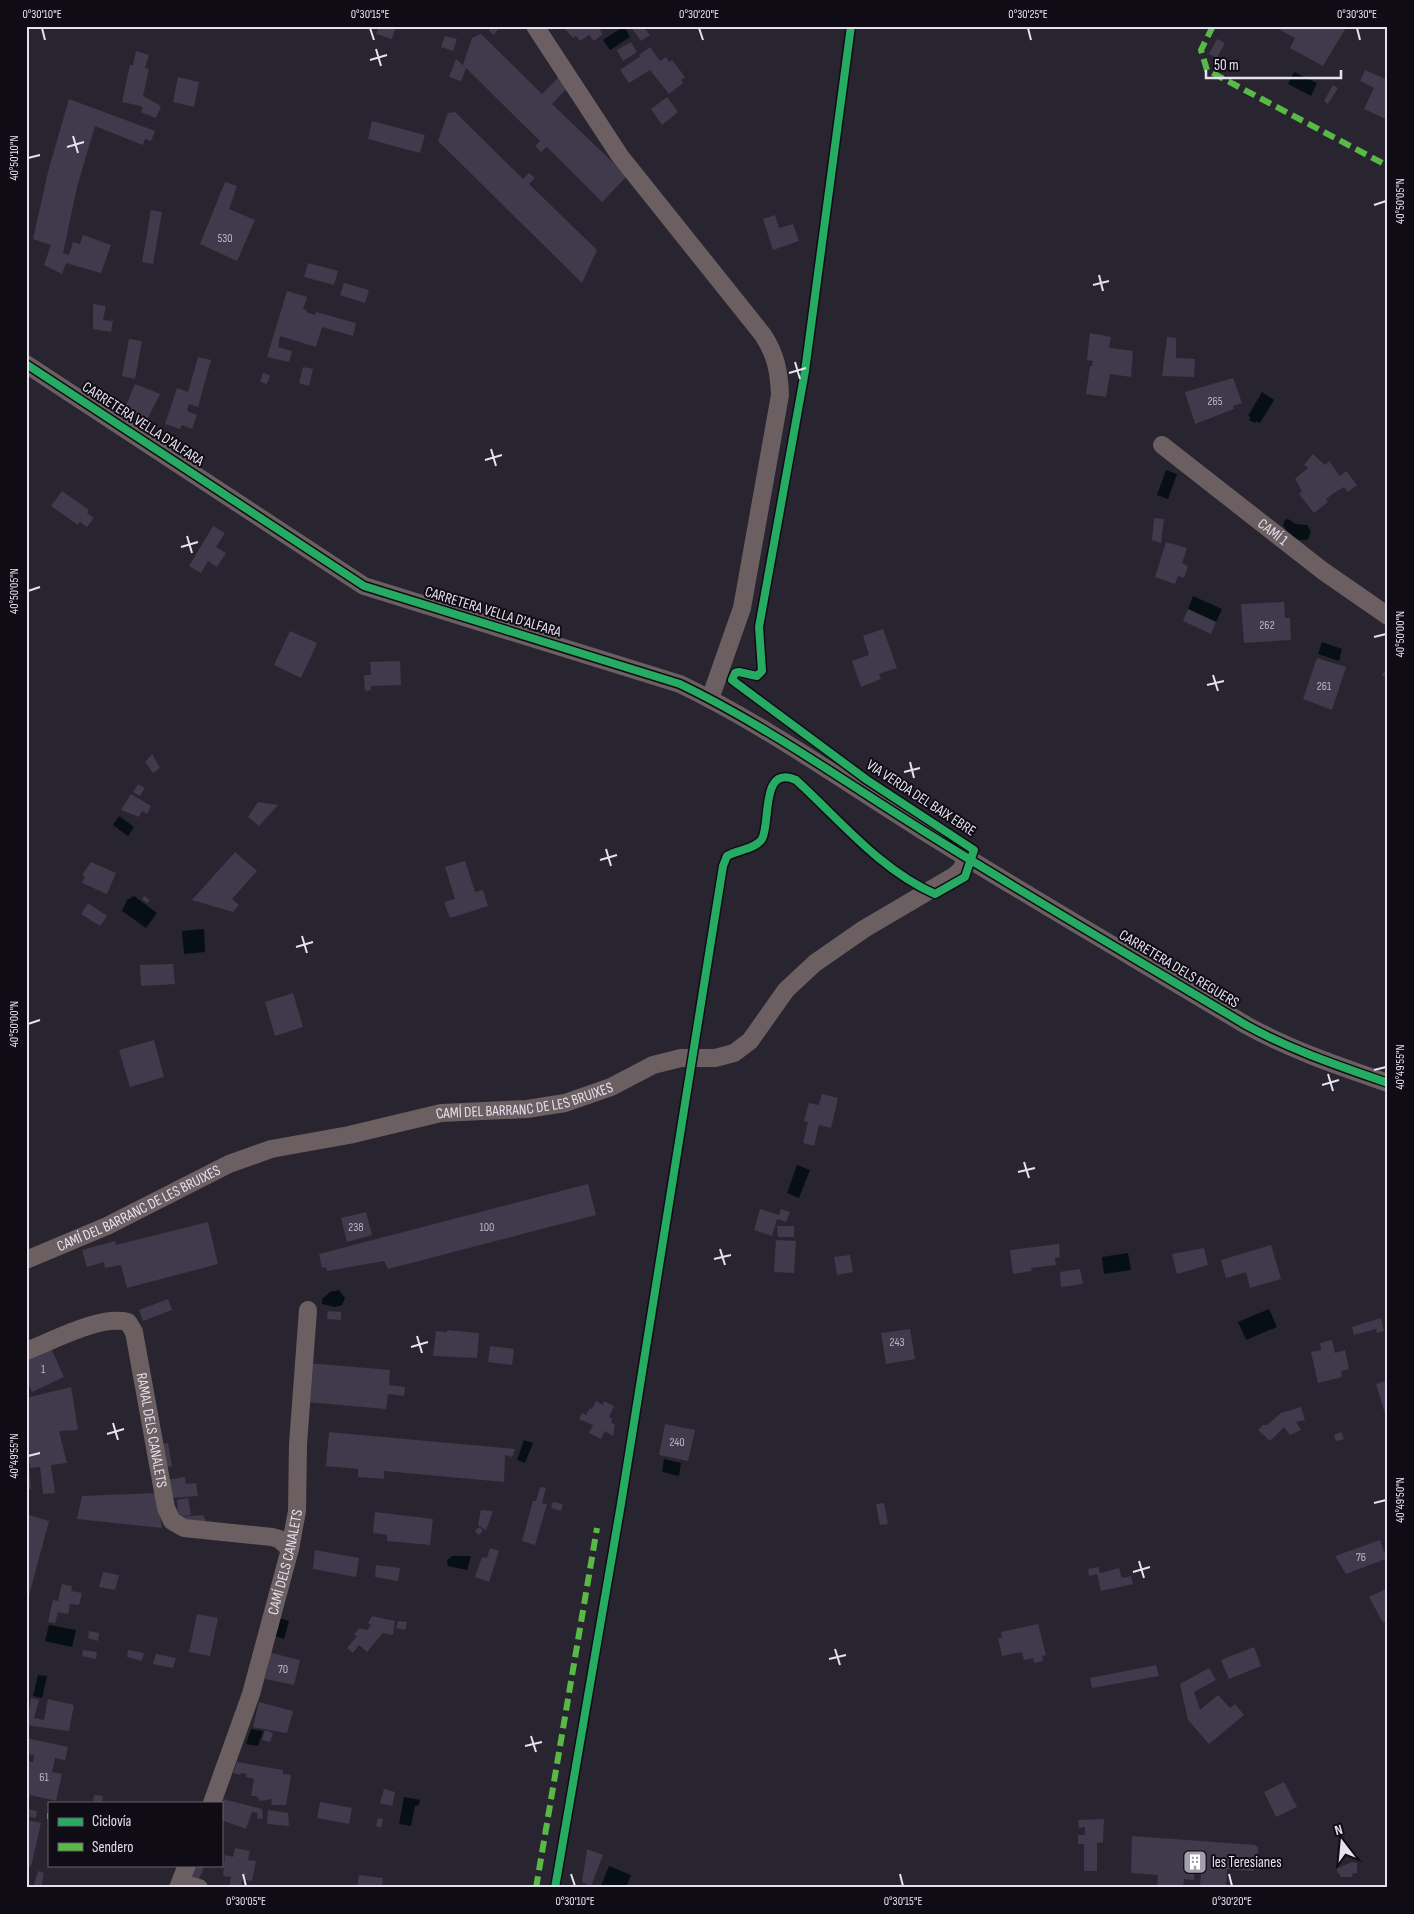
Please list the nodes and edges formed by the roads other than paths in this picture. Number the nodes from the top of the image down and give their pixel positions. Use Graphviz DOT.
graph roads {
  1 [pos="535,26"];
  2 [pos="26,364"];
  3 [pos="1162,445"];
  4 [pos="1388,616"];
  5 [pos="710,699"];
  6 [pos="967,857"];
  7 [pos="1388,1083"];
  8 [pos="26,1260"];
  9 [pos="308,1310"];
  10 [pos="26,1351"];
  11 [pos="290,1549"];
  12 [pos="212,1802"];
  13 [pos="187,1866"];
  14 [pos="179,1885"];
  15 [pos="198,1888"];
  1 -- 5 [label="street"];
  2 -- 5 [label="street, CARRETERA VELLA D'ALFARA"];
  3 -- 4 [label="street, CAMÍ 1"];
  5 -- 6 [label="street, CARRETERA VELLA D'ALFARA"];
  6 -- 7 [label="street, CARRETERA DELS REGUERS"];
  6 -- 8 [label="street, CAMÍ DEL BARRANC DE LES BRUIXES"];
  9 -- 11 [label="street, CAMÍ DELS CANALETS"];
  10 -- 11 [label="street, RAMAL DELS CANALETS"];
  11 -- 12 [label="street, CAMÍ DELS CANALETS"];
  13 -- 14 [label="street"];
  14 -- 15 [label="street"];
}
